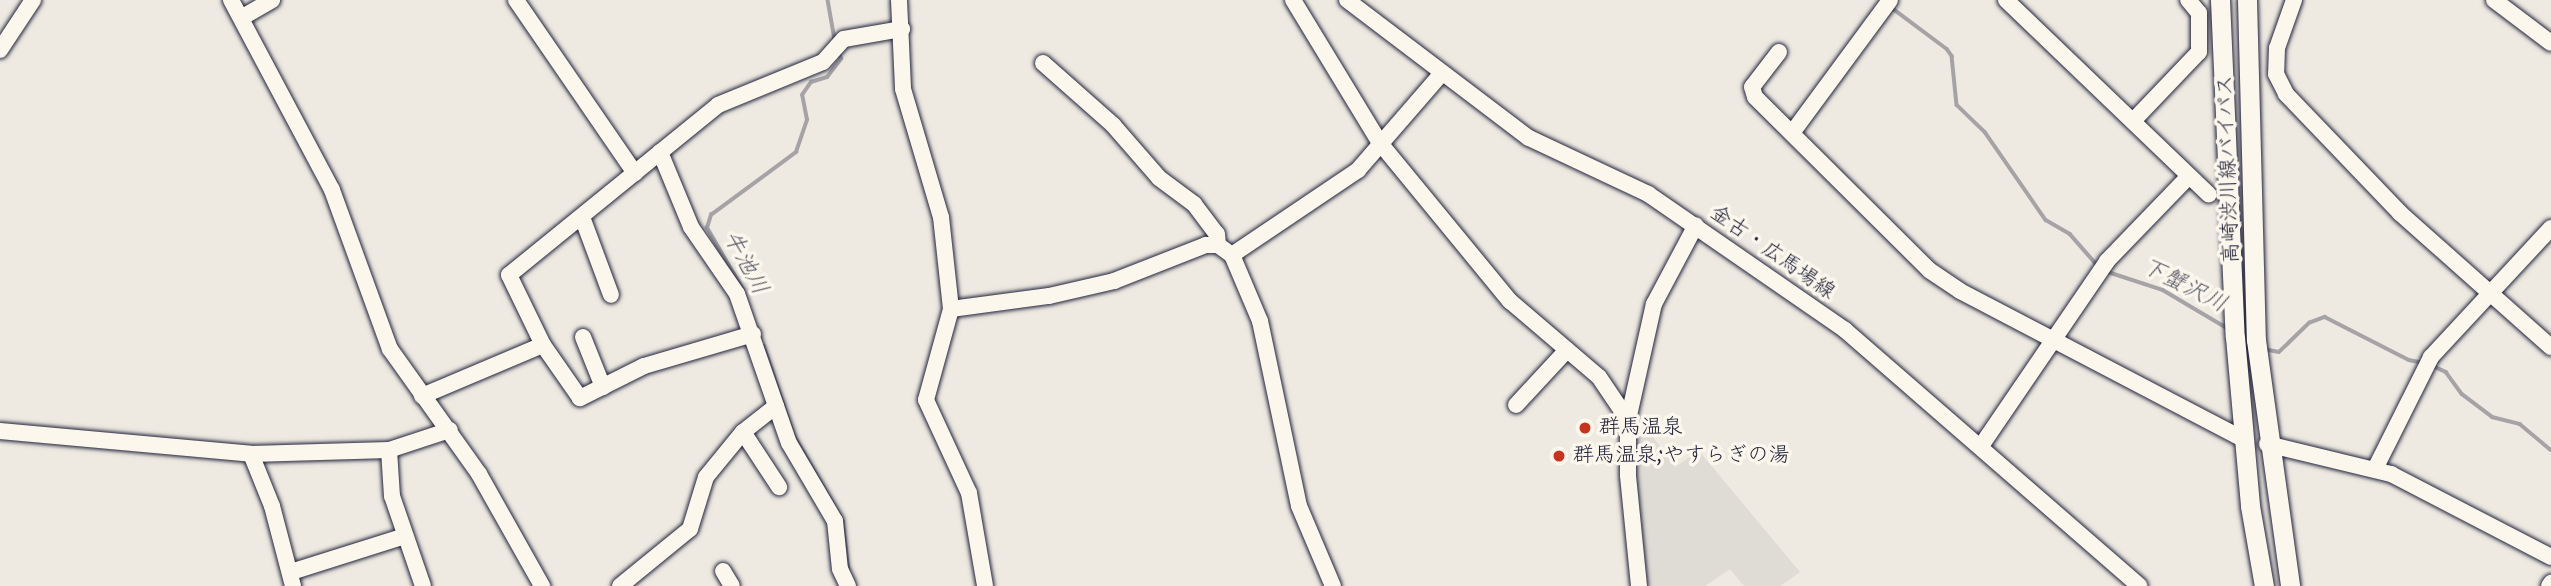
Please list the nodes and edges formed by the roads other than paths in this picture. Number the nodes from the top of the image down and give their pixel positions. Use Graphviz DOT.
graph roads {
  1 [pos="33,0"];
  2 [pos="231,0"];
  3 [pos="272,0"];
  4 [pos="516,0"];
  5 [pos="899,0"];
  6 [pos="1293,0"];
  7 [pos="1347,0"];
  8 [pos="1890,0"];
  9 [pos="2006,0"];
  10 [pos="2188,0"];
  11 [pos="2220,0"];
  12 [pos="2247,0"];
  13 [pos="2294,0"];
  14 [pos="2494,0"];
  15 [pos="240,18"];
  16 [pos="902,29"];
  17 [pos="2551,43"];
  18 [pos="0,50"];
  19 [pos="1779,52"];
  20 [pos="1043,63"];
  21 [pos="1442,73"];
  22 [pos="2133,121"];
  23 [pos="1792,133"];
  24 [pos="1380,143"];
  25 [pos="660,152"];
  26 [pos="635,173"];
  27 [pos="2189,176"];
  28 [pos="2209,195"];
  29 [pos="582,217"];
  30 [pos="1696,225"];
  31 [pos="2551,228"];
  32 [pos="1218,245"];
  33 [pos="1232,255"];
  34 [pos="611,295"];
  35 [pos="2492,295"];
  36 [pos="951,309"];
  37 [pos="753,334"];
  38 [pos="583,337"];
  39 [pos="2056,338"];
  40 [pos="543,345"];
  41 [pos="2551,346"];
  42 [pos="1567,350"];
  43 [pos="603,387"];
  44 [pos="422,396"];
  45 [pos="1516,405"];
  46 [pos="776,406"];
  47 [pos="1628,420"];
  48 [pos="450,430"];
  49 [pos="0,431"];
  50 [pos="743,432"];
  51 [pos="2243,439"];
  52 [pos="2267,444"];
  53 [pos="1981,446"];
  54 [pos="388,450"];
  55 [pos="251,454"];
  56 [pos="2375,469"];
  57 [pos="779,487"];
  58 [pos="405,536"];
  59 [pos="2548,549"];
  60 [pos="723,571"];
  61 [pos="292,579"];
  62 [pos="423,586"];
  63 [pos="542,586"];
  64 [pos="620,586"];
  65 [pos="732,586"];
  66 [pos="848,586"];
  67 [pos="985,586"];
  68 [pos="1333,586"];
  69 [pos="1639,586"];
  70 [pos="2139,586"];
  71 [pos="2264,586"];
  72 [pos="2290,586"];
  1 -- 18 [label="street"];
  2 -- 15 [label="street"];
  3 -- 15 [label="street"];
  4 -- 26 [label="street"];
  5 -- 16 [label="street"];
  6 -- 24 [label="street"];
  7 -- 21 [label="street, 金古・広馬場線"];
  8 -- 23 [label="street"];
  9 -- 22 [label="street"];
  10 -- 22 [label="street"];
  11 -- 51 [label="main road, 高崎渋川線バイパス"];
  12 -- 52 [label="main road, 高崎渋川線バイパス"];
  13 -- 35 [label="street"];
  14 -- 17 [label="street"];
  15 -- 44 [label="street"];
  16 -- 25 [label="street"];
  16 -- 36 [label="street"];
  19 -- 23 [label="street"];
  20 -- 32 [label="street"];
  21 -- 24 [label="street"];
  21 -- 30 [label="street, 金古・広馬場線"];
  22 -- 27 [label="street"];
  23 -- 39 [label="street"];
  24 -- 33 [label="street"];
  24 -- 42 [label="street"];
  25 -- 26 [label="street"];
  25 -- 37 [label="street"];
  26 -- 29 [label="street"];
  27 -- 28 [label="street"];
  27 -- 39 [label="street"];
  29 -- 34 [label="street"];
  29 -- 40 [label="street"];
  30 -- 47 [label="street"];
  30 -- 53 [label="street, 金古・広馬場線"];
  31 -- 35 [label="street"];
  32 -- 33 [label="street"];
  32 -- 36 [label="street"];
  33 -- 68 [label="street"];
  35 -- 41 [label="street"];
  35 -- 56 [label="street"];
  36 -- 67 [label="street"];
  37 -- 43 [label="street"];
  37 -- 46 [label="street"];
  38 -- 43 [label="street"];
  39 -- 51 [label="street"];
  39 -- 53 [label="street"];
  40 -- 43 [label="street"];
  40 -- 44 [label="street"];
  42 -- 45 [label="street"];
  42 -- 47 [label="street"];
  44 -- 48 [label="street"];
  46 -- 50 [label="street"];
  46 -- 66 [label="street"];
  47 -- 69 [label="street"];
  48 -- 54 [label="street"];
  48 -- 63 [label="street"];
  49 -- 55 [label="street"];
  50 -- 57 [label="street"];
  50 -- 64 [label="street"];
  51 -- 71 [label="main road, 高崎渋川線バイパス"];
  52 -- 56 [label="street"];
  52 -- 72 [label="main road, 高崎渋川線バイパス"];
  53 -- 70 [label="street, 金古・広馬場線"];
  54 -- 55 [label="street"];
  54 -- 58 [label="street"];
  55 -- 61 [label="street"];
  56 -- 59 [label="street"];
  58 -- 61 [label="street"];
  58 -- 62 [label="street"];
  60 -- 65 [label="street"];
}
